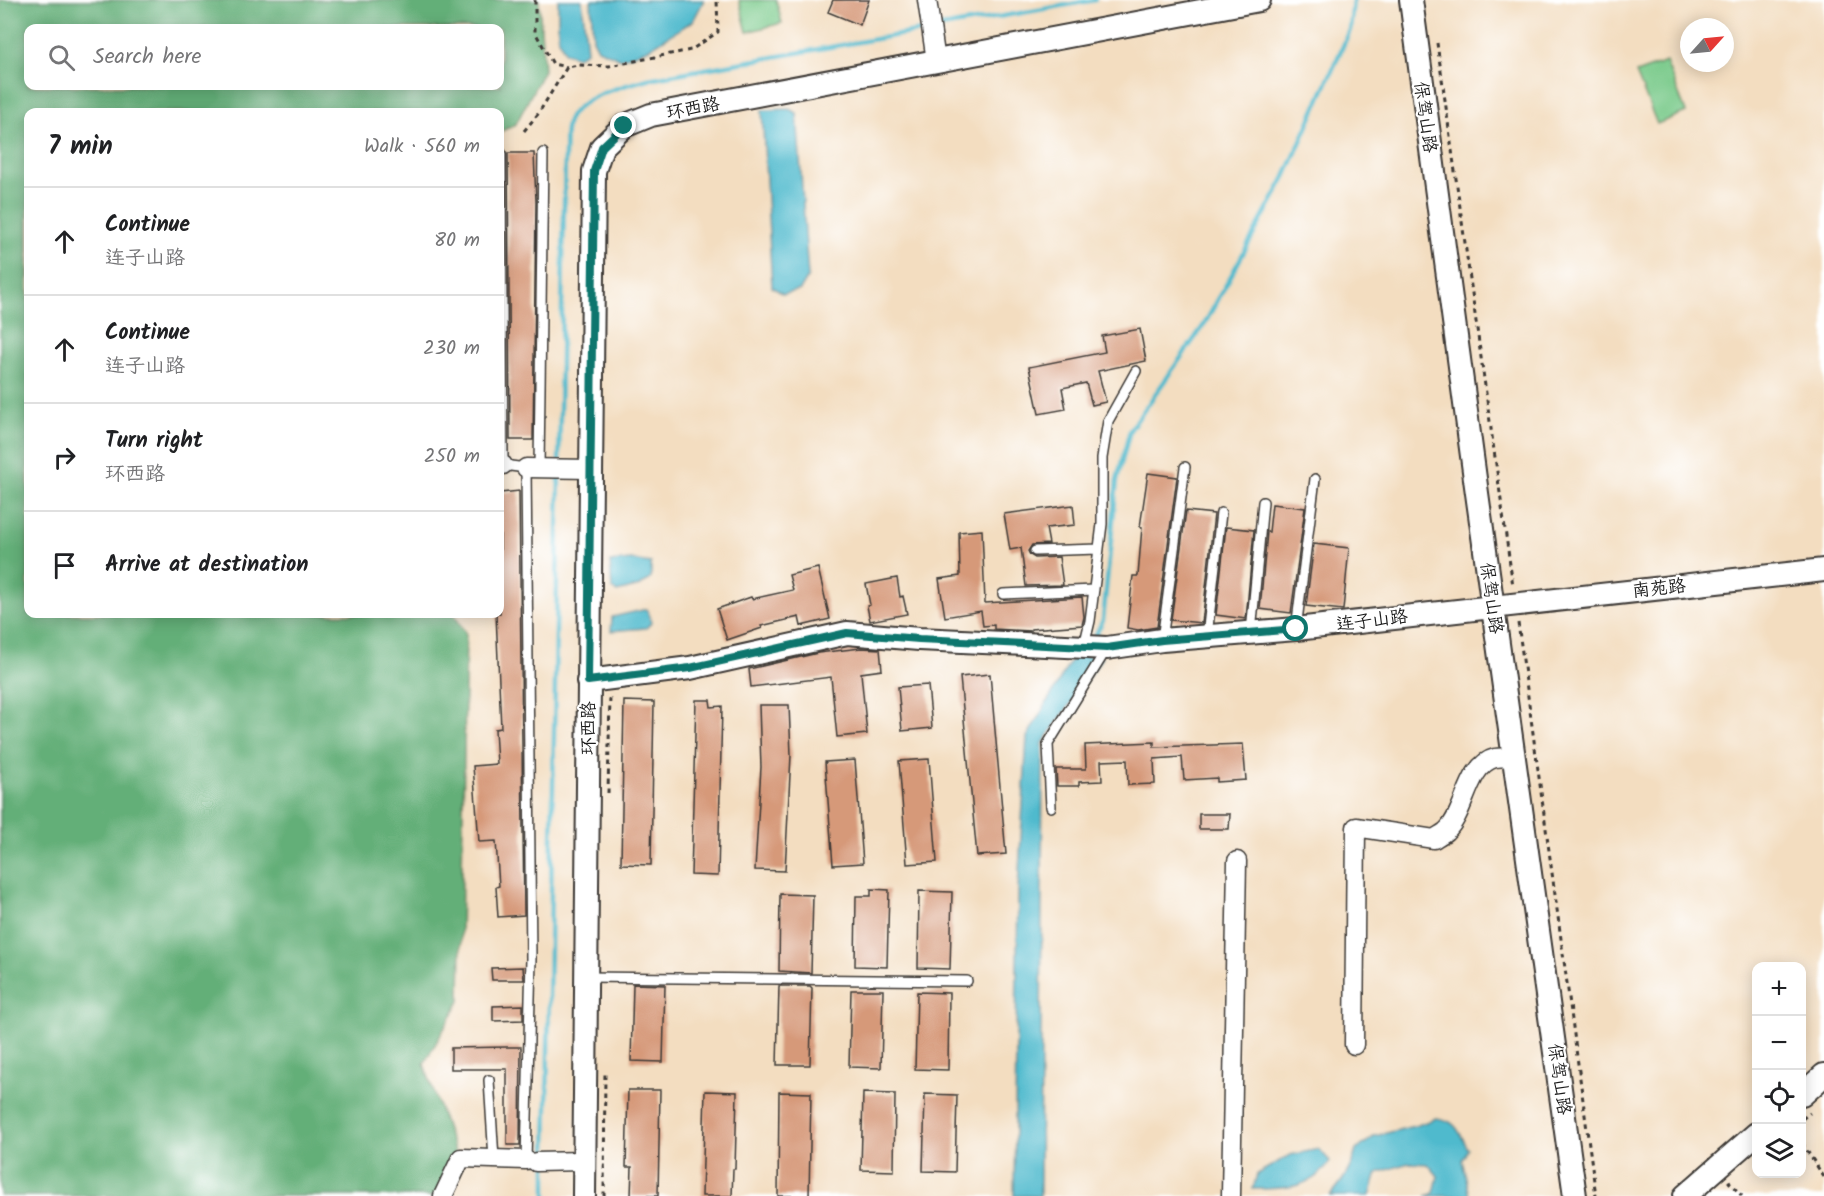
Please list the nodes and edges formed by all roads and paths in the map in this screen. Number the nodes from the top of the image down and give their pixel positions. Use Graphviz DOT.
graph roads {
  1 [pos="535,0"];
  2 [pos="717,0"];
  3 [pos="1259,0"];
  4 [pos="1411,0"];
  5 [pos="928,1"];
  6 [pos="936,61"];
  7 [pos="567,67"];
  8 [pos="524,130"];
  9 [pos="543,153"];
  10 [pos="1136,371"];
  11 [pos="504,465"];
  12 [pos="1185,467"];
  13 [pos="538,468"];
  14 [pos="580,468"];
  15 [pos="1315,479"];
  16 [pos="1263,502"];
  17 [pos="1221,513"];
  18 [pos="1099,549"];
  19 [pos="1035,550"];
  20 [pos="1824,570"];
  21 [pos="1094,590"];
  22 [pos="1002,594"];
  23 [pos="1493,607"];
  24 [pos="1296,629"];
  25 [pos="1251,633"];
  26 [pos="1207,636"];
  27 [pos="1162,640"];
  28 [pos="1084,646"];
  29 [pos="1107,648"];
  30 [pos="588,681"];
  31 [pos="1514,758"];
  32 [pos="1051,807"];
  33 [pos="1237,861"];
  34 [pos="586,977"];
  35 [pos="967,981"];
  36 [pos="1354,1045"];
  37 [pos="1824,1075"];
  38 [pos="489,1080"];
  39 [pos="1806,1091"];
  40 [pos="1752,1137"];
  41 [pos="1806,1149"];
  42 [pos="494,1159"];
  43 [pos="531,1161"];
  44 [pos="584,1161"];
  45 [pos="1736,1176"];
  46 [pos="1824,1176"];
  47 [pos="443,1196"];
  48 [pos="584,1196"];
  49 [pos="1231,1196"];
  50 [pos="1575,1196"];
  51 [pos="1685,1196"];
  52 [pos="1742,1196"];
  1 -- 7 [label="path"];
  2 -- 7 [label="path"];
  3 -- 6 [label="street, 环西路"];
  4 -- 23 [label="street, 保驾山路"];
  5 -- 6 [label="street"];
  6 -- 14 [label="street, 环西路"];
  7 -- 8 [label="path"];
  9 -- 13 [label="lane"];
  10 -- 18 [label="lane"];
  11 -- 13 [label="lane"];
  12 -- 27 [label="lane"];
  13 -- 14 [label="street"];
  13 -- 43 [label="lane"];
  14 -- 30 [label="street, 环西路"];
  15 -- 24 [label="lane"];
  16 -- 25 [label="lane"];
  17 -- 26 [label="lane"];
  18 -- 19 [label="lane"];
  18 -- 21 [label="lane"];
  20 -- 23 [label="street, 南苑路"];
  21 -- 22 [label="lane"];
  21 -- 28 [label="lane"];
  23 -- 24 [label="street, 连子山路"];
  23 -- 31 [label="street, 保驾山路"];
  24 -- 25 [label="street, 连子山路"];
  25 -- 26 [label="street, 连子山路"];
  26 -- 27 [label="street, 连子山路"];
  27 -- 29 [label="street, 连子山路"];
  28 -- 29 [label="street, 连子山路"];
  28 -- 30 [label="street"];
  29 -- 32 [label="lane"];
  30 -- 34 [label="street, 环西路"];
  31 -- 36 [label="street"];
  31 -- 50 [label="street, 保驾山路"];
  33 -- 49 [label="street"];
  34 -- 35 [label="lane"];
  34 -- 44 [label="street, 环西路"];
  37 -- 39 [label="street"];
  38 -- 42 [label="lane"];
  40 -- 51 [label="street"];
  41 -- 46 [label="path"];
  42 -- 43 [label="street"];
  42 -- 47 [label="street"];
  43 -- 44 [label="street"];
  44 -- 48 [label="street, 环西路"];
  45 -- 52 [label="path"];
}
